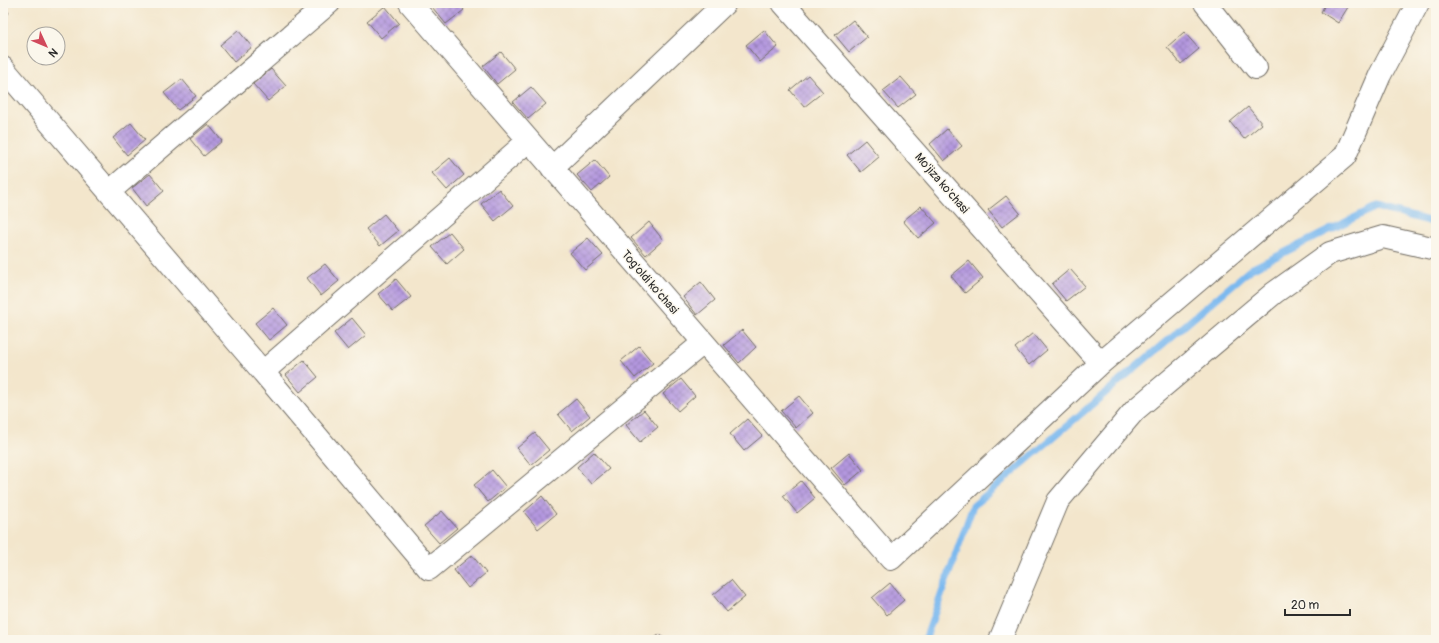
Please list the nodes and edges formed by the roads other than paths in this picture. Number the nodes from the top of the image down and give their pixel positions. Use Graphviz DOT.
graph roads {
  1 [pos="329,3"];
  2 [pos="410,3"];
  3 [pos="725,3"];
  4 [pos="783,3"];
  5 [pos="1205,3"];
  6 [pos="1418,3"];
  7 [pos="3,68"];
  8 [pos="1256,68"];
  9 [pos="528,141"];
  10 [pos="552,168"];
  11 [pos="110,191"];
  12 [pos="1436,249"];
  13 [pos="702,343"];
  14 [pos="1101,363"];
  15 [pos="263,372"];
  16 [pos="1000,640"];
  1 -- 11 [label="street"];
  2 -- 9 [label="street, Tog'oldi ko'chasi"];
  3 -- 10 [label="street"];
  4 -- 14 [label="street, Mo'jiza ko'chasi"];
  5 -- 8 [label="street"];
  6 -- 14 [label="street"];
  7 -- 11 [label="street"];
  9 -- 10 [label="street, Tog'oldi ko'chasi"];
  9 -- 15 [label="street"];
  10 -- 13 [label="street, Tog'oldi ko'chasi"];
  11 -- 15 [label="street"];
  12 -- 16 [label="street"];
  13 -- 14 [label="street, Tog'oldi ko'chasi"];
  13 -- 15 [label="street"];
}
